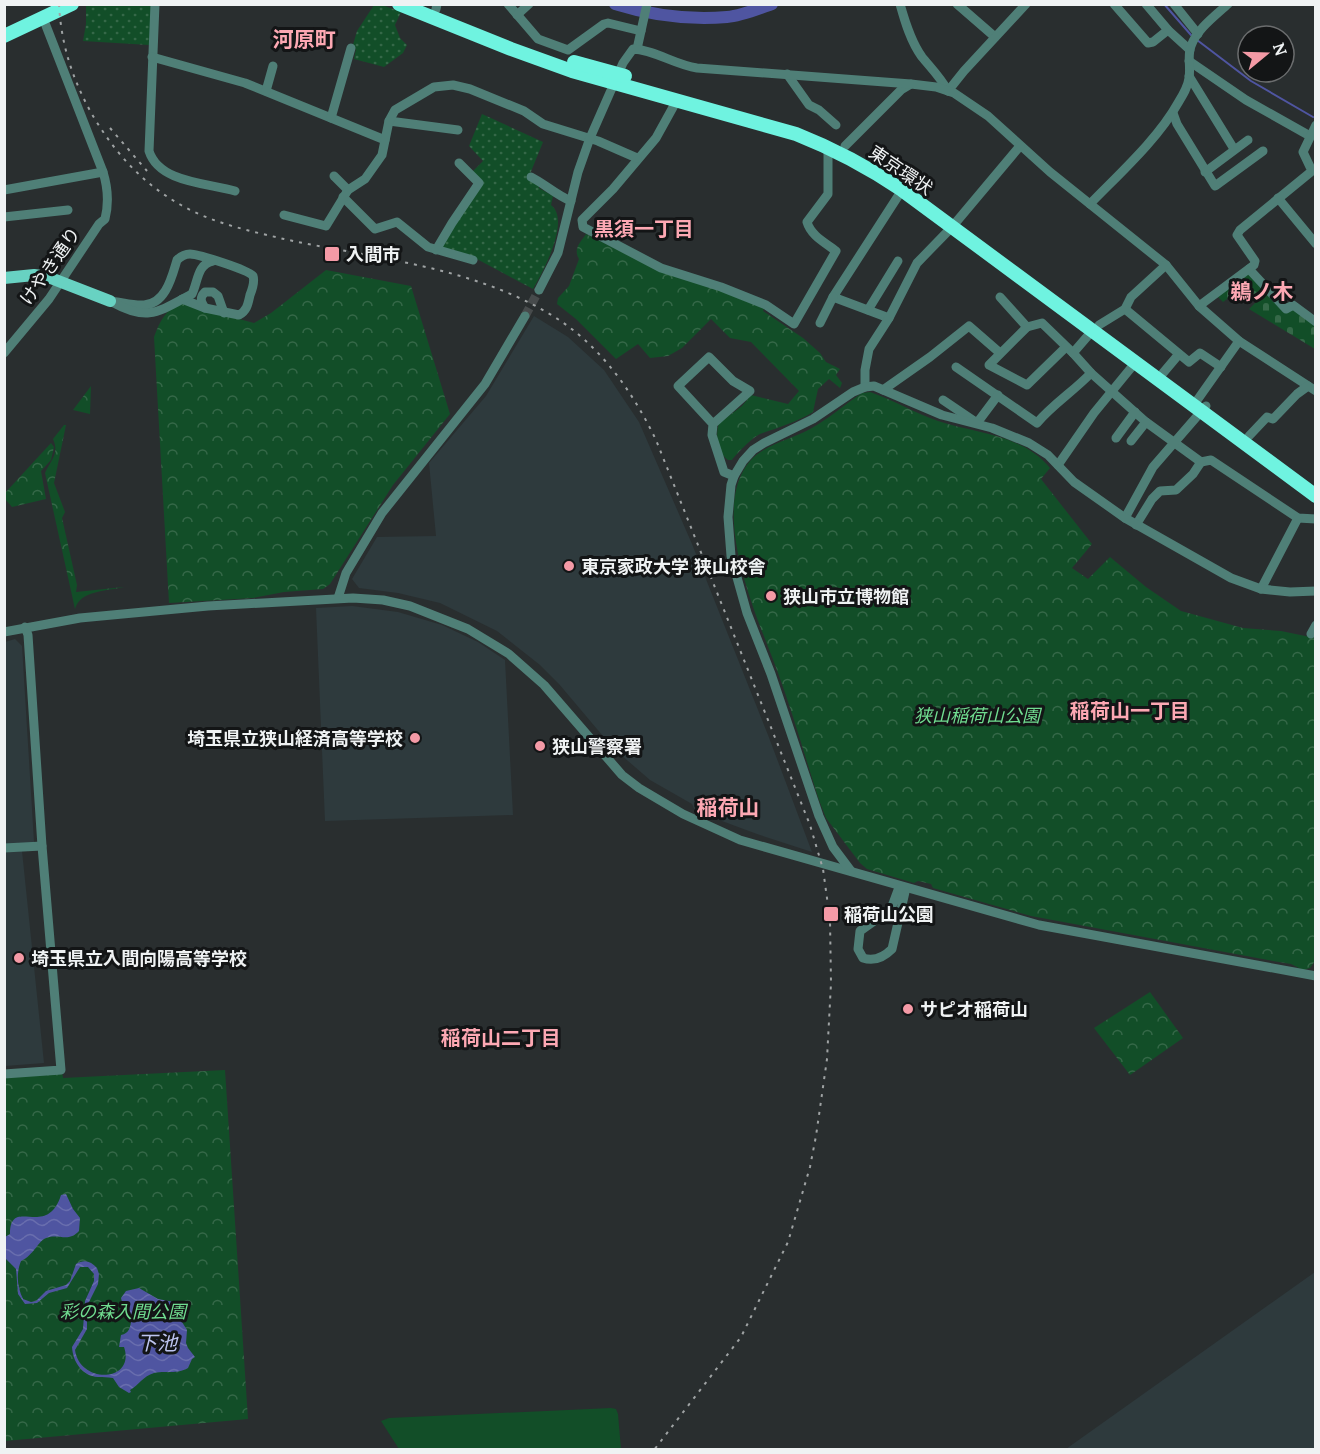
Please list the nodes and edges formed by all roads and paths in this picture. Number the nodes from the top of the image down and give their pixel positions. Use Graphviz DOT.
graph roads {
  1 [pos="72,4"];
  2 [pos="155,4"];
  3 [pos="399,4"];
  4 [pos="508,4"];
  5 [pos="529,4"];
  6 [pos="647,4"];
  7 [pos="900,4"];
  8 [pos="957,4"];
  9 [pos="1026,4"];
  10 [pos="1114,4"];
  11 [pos="1146,4"];
  12 [pos="1174,4"];
  13 [pos="1228,4"];
  14 [pos="432,6"];
  15 [pos="517,15"];
  16 [pos="43,18"];
  17 [pos="642,27"];
  18 [pos="1168,30"];
  19 [pos="1198,34"];
  20 [pos="4,36"];
  21 [pos="995,37"];
  22 [pos="351,48"];
  23 [pos="637,49"];
  24 [pos="1190,50"];
  25 [pos="152,57"];
  26 [pos="1189,61"];
  27 [pos="273,66"];
  28 [pos="787,74"];
  29 [pos="1189,76"];
  30 [pos="617,78"];
  31 [pos="911,84"];
  32 [pos="266,91"];
  33 [pos="948,91"];
  34 [pos="677,100"];
  35 [pos="1173,113"];
  36 [pos="331,118"];
  37 [pos="389,121"];
  38 [pos="836,125"];
  39 [pos="1316,125"];
  40 [pos="458,130"];
  41 [pos="1310,136"];
  42 [pos="590,138"];
  43 [pos="385,140"];
  44 [pos="1248,140"];
  45 [pos="828,146"];
  46 [pos="845,146"];
  47 [pos="1020,146"];
  48 [pos="1234,149"];
  49 [pos="1263,151"];
  50 [pos="637,158"];
  51 [pos="459,163"];
  52 [pos="103,172"];
  53 [pos="1205,172"];
  54 [pos="81,176"];
  55 [pos="334,176"];
  56 [pos="531,177"];
  57 [pos="4,190"];
  58 [pos="235,190"];
  59 [pos="902,190"];
  60 [pos="346,194"];
  61 [pos="1278,198"];
  62 [pos="571,201"];
  63 [pos="1090,204"];
  64 [pos="68,210"];
  65 [pos="284,215"];
  66 [pos="4,217"];
  67 [pos="99,224"];
  68 [pos="954,224"];
  69 [pos="1316,243"];
  70 [pos="436,250"];
  71 [pos="196,255"];
  72 [pos="473,260"];
  73 [pos="213,261"];
  74 [pos="898,261"];
  75 [pos="1166,265"];
  76 [pos="201,269"];
  77 [pos="1249,269"];
  78 [pos="4,278"];
  79 [pos="62,281"];
  80 [pos="539,290"];
  81 [pos="833,297"];
  82 [pos="1000,297"];
  83 [pos="182,299"];
  84 [pos="110,301"];
  85 [pos="1199,306"];
  86 [pos="206,308"];
  87 [pos="1125,309"];
  88 [pos="868,310"];
  89 [pos="224,313"];
  90 [pos="525,316"];
  91 [pos="889,318"];
  92 [pos="1316,322"];
  93 [pos="820,323"];
  94 [pos="1027,327"];
  95 [pos="1096,328"];
  96 [pos="1239,341"];
  97 [pos="1070,350"];
  98 [pos="4,353"];
  99 [pos="1000,353"];
  100 [pos="1179,354"];
  101 [pos="1135,363"];
  102 [pos="956,367"];
  103 [pos="1221,367"];
  104 [pos="1090,373"];
  105 [pos="1163,373"];
  106 [pos="865,387"];
  107 [pos="1312,388"];
  108 [pos="883,390"];
  109 [pos="1111,391"];
  110 [pos="999,395"];
  111 [pos="943,400"];
  112 [pos="1202,406"];
  113 [pos="1135,412"];
  114 [pos="1146,422"];
  115 [pos="977,423"];
  116 [pos="713,424"];
  117 [pos="1249,436"];
  118 [pos="1116,438"];
  119 [pos="1131,441"];
  120 [pos="1173,443"];
  121 [pos="1201,462"];
  122 [pos="1058,465"];
  123 [pos="734,476"];
  124 [pos="1316,487"];
  125 [pos="1316,496"];
  126 [pos="1125,518"];
  127 [pos="1298,518"];
  128 [pos="1316,519"];
  129 [pos="1136,525"];
  130 [pos="1261,589"];
  131 [pos="1316,591"];
  132 [pos="338,598"];
  133 [pos="1316,625"];
  134 [pos="25,627"];
  135 [pos="4,632"];
  136 [pos="1311,634"];
  137 [pos="42,846"];
  138 [pos="4,848"];
  139 [pos="851,871"];
  140 [pos="903,886"];
  141 [pos="1316,966"];
  142 [pos="1312,975"];
  143 [pos="4,1074"];
  1 -- 16 [label="highway"];
  2 -- 25 [label="street"];
  3 -- 30 [label="highway, 東京環状"];
  4 -- 15 [label="street"];
  5 -- 15 [label="street"];
  6 -- 17 [label="street"];
  7 -- 33 [label="street"];
  8 -- 21 [label="street"];
  9 -- 21 [label="street"];
  10 -- 18 [label="street"];
  11 -- 18 [label="street"];
  12 -- 19 [label="street"];
  13 -- 19 [label="street"];
  14 -- 30 [label="highway, 東京環状"];
  15 -- 17 [label="street"];
  16 -- 20 [label="highway"];
  16 -- 52 [label="street, けやき通り"];
  17 -- 23 [label="street"];
  18 -- 24 [label="street"];
  19 -- 24 [label="street"];
  21 -- 33 [label="street"];
  22 -- 36 [label="street"];
  23 -- 28 [label="street"];
  23 -- 30 [label="street"];
  24 -- 26 [label="street"];
  25 -- 32 [label="street"];
  25 -- 58 [label="street"];
  26 -- 29 [label="street"];
  26 -- 41 [label="street"];
  27 -- 32 [label="street"];
  28 -- 31 [label="street"];
  28 -- 38 [label="street"];
  29 -- 35 [label="street"];
  29 -- 48 [label="street"];
  30 -- 34 [label="highway, 東京環状"];
  30 -- 42 [label="street"];
  30 -- 46 [label="highway, 東京環状"];
  31 -- 33 [label="street"];
  31 -- 46 [label="street"];
  32 -- 36 [label="street"];
  33 -- 47 [label="street"];
  34 -- 45 [label="highway, 東京環状"];
  34 -- 50 [label="street"];
  35 -- 53 [label="street"];
  35 -- 63 [label="street"];
  36 -- 43 [label="street"];
  37 -- 40 [label="street"];
  37 -- 42 [label="street"];
  37 -- 43 [label="street"];
  39 -- 41 [label="street"];
  41 -- 61 [label="street"];
  42 -- 50 [label="street"];
  42 -- 62 [label="street"];
  43 -- 60 [label="street"];
  44 -- 48 [label="street"];
  45 -- 50 [label="street"];
  45 -- 59 [label="highway, 東京環状"];
  46 -- 68 [label="highway, 東京環状"];
  47 -- 63 [label="street"];
  47 -- 68 [label="street"];
  48 -- 53 [label="street"];
  49 -- 53 [label="street"];
  51 -- 70 [label="street"];
  52 -- 54 [label="street"];
  52 -- 67 [label="street, けやき通り"];
  54 -- 57 [label="street"];
  54 -- 67 [label="street, けやき通り"];
  55 -- 60 [label="street"];
  56 -- 62 [label="street"];
  59 -- 68 [label="highway, 東京環状"];
  59 -- 81 [label="street"];
  60 -- 65 [label="street"];
  60 -- 70 [label="street"];
  61 -- 69 [label="street"];
  61 -- 77 [label="street"];
  62 -- 80 [label="street"];
  63 -- 75 [label="street"];
  64 -- 66 [label="street"];
  67 -- 79 [label="street, けやき通り"];
  68 -- 91 [label="street"];
  68 -- 95 [label="highway, 東京環状"];
  70 -- 72 [label="street"];
  71 -- 73 [label="street"];
  71 -- 76 [label="street"];
  71 -- 84 [label="street"];
  73 -- 76 [label="street"];
  73 -- 89 [label="street"];
  74 -- 88 [label="street"];
  75 -- 85 [label="street"];
  75 -- 87 [label="street"];
  76 -- 83 [label="street"];
  77 -- 85 [label="street"];
  77 -- 92 [label="street"];
  78 -- 79 [label="main road"];
  79 -- 84 [label="main road"];
  79 -- 98 [label="street, けやき通り"];
  81 -- 88 [label="street"];
  81 -- 93 [label="street"];
  82 -- 94 [label="street"];
  83 -- 84 [label="street"];
  83 -- 86 [label="street"];
  85 -- 96 [label="street"];
  86 -- 89 [label="street"];
  86 -- 89 [label="street"];
  87 -- 95 [label="street"];
  87 -- 100 [label="street"];
  88 -- 91 [label="street"];
  90 -- 132 [label="street"];
  91 -- 106 [label="street"];
  94 -- 97 [label="street"];
  94 -- 99 [label="street"];
  95 -- 97 [label="street"];
  95 -- 101 [label="highway, 東京環状"];
  95 -- 105 [label="highway, 東京環状"];
  96 -- 103 [label="street"];
  96 -- 107 [label="street"];
  97 -- 99 [label="street"];
  97 -- 104 [label="street"];
  99 -- 108 [label="street"];
  100 -- 103 [label="street"];
  100 -- 105 [label="street"];
  101 -- 109 [label="street"];
  101 -- 112 [label="highway, 東京環状"];
  102 -- 110 [label="street"];
  103 -- 112 [label="street"];
  104 -- 109 [label="street"];
  104 -- 110 [label="street"];
  105 -- 112 [label="highway, 東京環状"];
  106 -- 108 [label="street"];
  106 -- 123 [label="street"];
  107 -- 117 [label="street"];
  108 -- 115 [label="street"];
  109 -- 113 [label="street"];
  109 -- 122 [label="street"];
  110 -- 115 [label="street"];
  111 -- 115 [label="street"];
  112 -- 117 [label="highway, 東京環状"];
  112 -- 120 [label="street"];
  112 -- 125 [label="highway, 東京環状"];
  113 -- 114 [label="street"];
  113 -- 118 [label="street"];
  114 -- 119 [label="street"];
  114 -- 120 [label="street"];
  115 -- 122 [label="street"];
  116 -- 116 [label="street"];
  116 -- 123 [label="street"];
  117 -- 124 [label="highway, 東京環状"];
  120 -- 121 [label="street"];
  120 -- 126 [label="street"];
  121 -- 127 [label="street"];
  121 -- 129 [label="street"];
  122 -- 126 [label="street"];
  123 -- 139 [label="street"];
  126 -- 129 [label="street"];
  127 -- 128 [label="street"];
  127 -- 130 [label="street"];
  129 -- 130 [label="street"];
  130 -- 131 [label="street"];
  132 -- 134 [label="street"];
  132 -- 139 [label="street"];
  133 -- 136 [label="street"];
  134 -- 135 [label="street"];
  134 -- 137 [label="street"];
  137 -- 138 [label="street"];
  137 -- 143 [label="street"];
  139 -- 140 [label="street"];
  140 -- 140 [label="street"];
  140 -- 142 [label="street"];
  141 -- 142 [label="street"];
}
